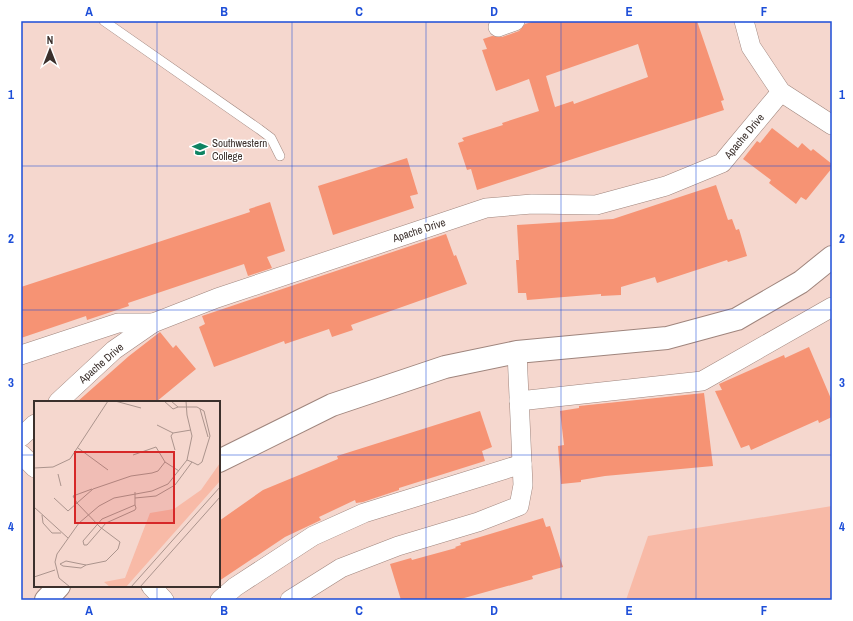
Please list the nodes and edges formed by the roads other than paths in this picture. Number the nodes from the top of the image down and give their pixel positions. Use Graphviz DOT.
graph roads {
  1 [pos="104,21"];
  2 [pos="744,21"];
  3 [pos="781,92"];
  4 [pos="832,125"];
  5 [pos="280,156"];
  6 [pos="832,257"];
  7 [pos="832,307"];
  8 [pos="153,323"];
  9 [pos="517,352"];
  10 [pos="21,355"];
  11 [pos="59,401"];
  12 [pos="519,401"];
  13 [pos="34,425"];
  14 [pos="21,437"];
  15 [pos="21,454"];
  16 [pos="220,461"];
  17 [pos="522,464"];
  18 [pos="34,467"];
  19 [pos="58,587"];
  20 [pos="152,587"];
  21 [pos="46,600"];
  22 [pos="164,600"];
  23 [pos="220,600"];
  24 [pos="290,600"];
  1 -- 5 [label="lane"];
  2 -- 3 [label="street"];
  3 -- 4 [label="street"];
  3 -- 8 [label="street, Apache Drive"];
  6 -- 9 [label="street"];
  7 -- 12 [label="street"];
  8 -- 10 [label="street"];
  8 -- 11 [label="street, Apache Drive"];
  9 -- 12 [label="street"];
  9 -- 16 [label="street"];
  12 -- 17 [label="street"];
  13 -- 14 [label="street"];
  15 -- 18 [label="street"];
  17 -- 23 [label="street"];
  17 -- 24 [label="street"];
  19 -- 21 [label="street"];
  20 -- 22 [label="street"];
}
